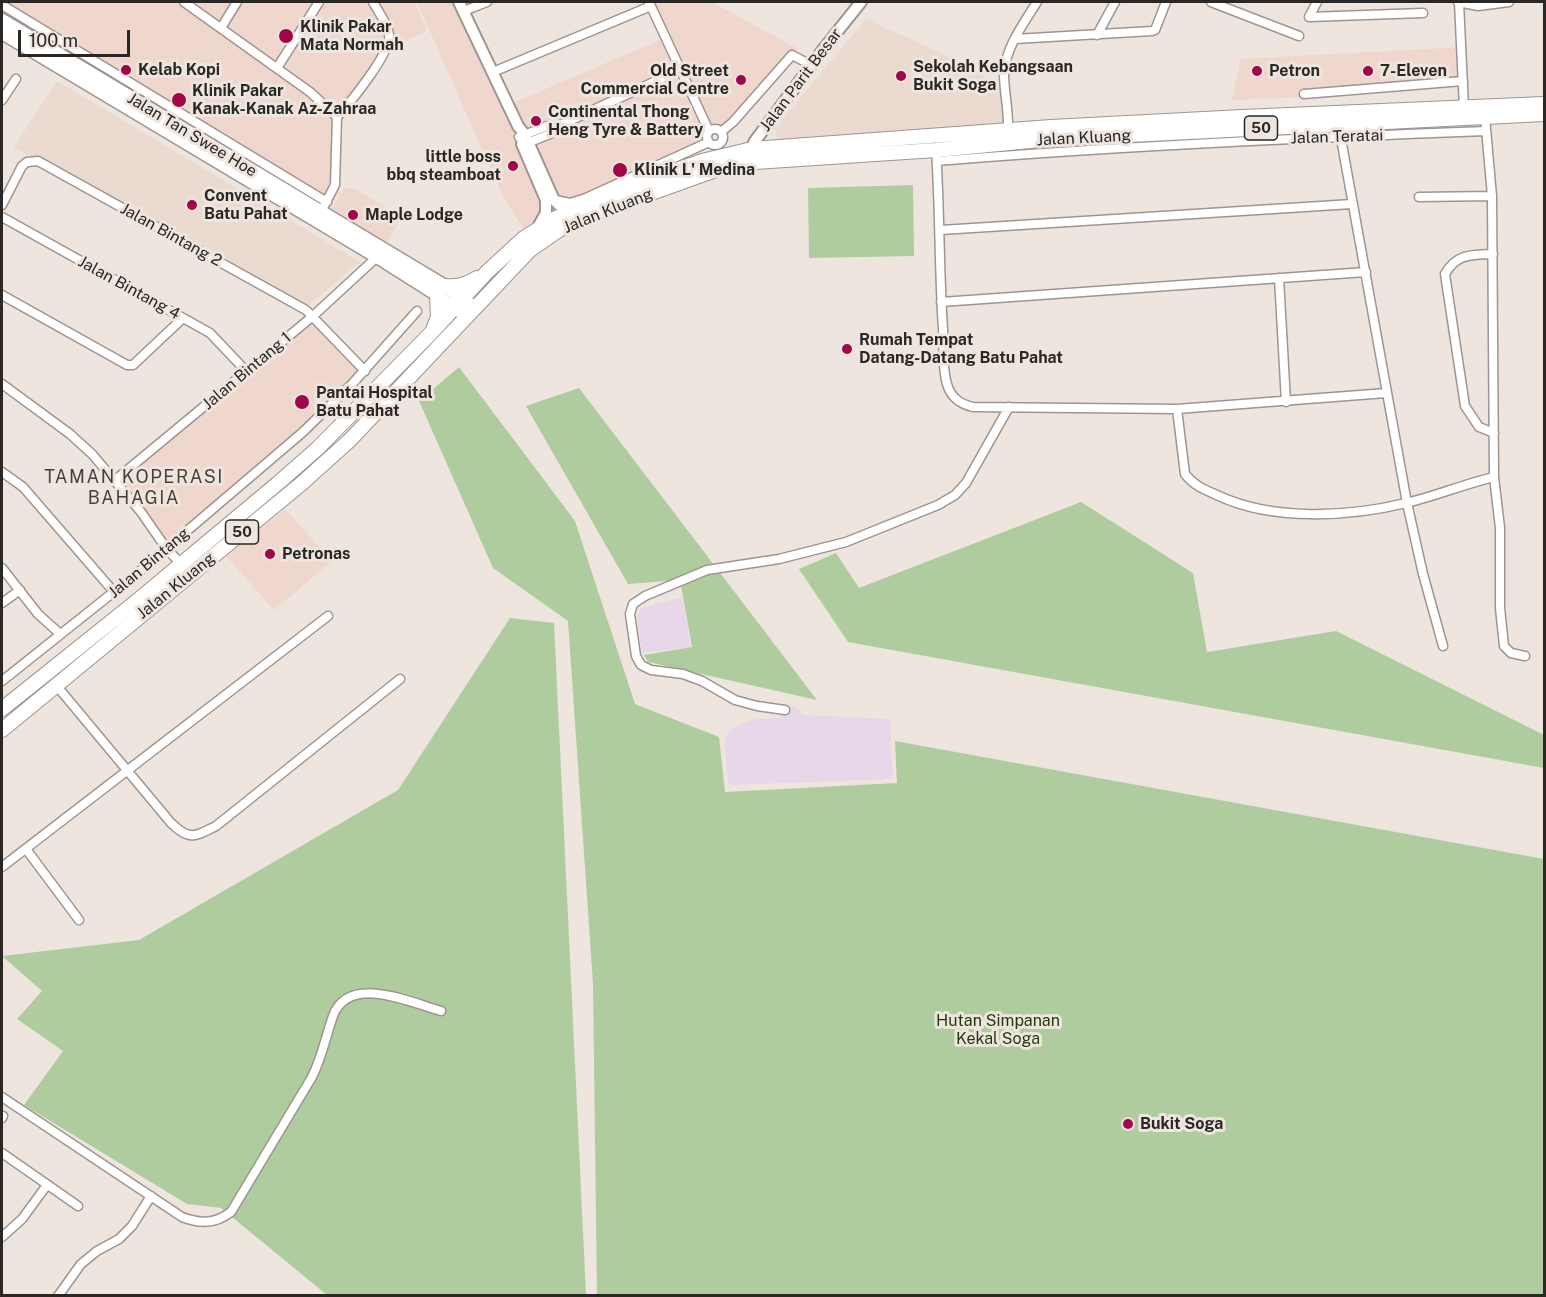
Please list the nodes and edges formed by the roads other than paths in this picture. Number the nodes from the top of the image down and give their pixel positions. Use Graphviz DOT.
graph roads {
  1 [pos="184,2"];
  2 [pos="237,2"];
  3 [pos="319,2"];
  4 [pos="373,2"];
  5 [pos="487,2"];
  6 [pos="861,2"];
  7 [pos="1037,2"];
  8 [pos="1115,2"];
  9 [pos="1166,2"];
  10 [pos="1211,2"];
  11 [pos="1317,2"];
  12 [pos="1458,2"];
  13 [pos="1509,2"];
  14 [pos="650,4"];
  15 [pos="1478,4"];
  16 [pos="2,5"];
  17 [pos="462,6"];
  18 [pos="1423,13"];
  19 [pos="2,20"];
  20 [pos="221,28"];
  21 [pos="2,33"];
  22 [pos="1097,35"];
  23 [pos="1299,36"];
  24 [pos="1015,39"];
  25 [pos="811,65"];
  26 [pos="277,68"];
  27 [pos="681,70"];
  28 [pos="493,72"];
  29 [pos="16,79"];
  30 [pos="1463,81"];
  31 [pos="1304,94"];
  32 [pos="2,100"];
  33 [pos="1545,104"];
  34 [pos="1464,108"];
  35 [pos="1545,114"];
  36 [pos="337,117"];
  37 [pos="1485,124"];
  38 [pos="1008,130"];
  39 [pos="1340,130"];
  40 [pos="709,131"];
  41 [pos="721,132"];
  42 [pos="523,137"];
  43 [pos="911,138"];
  44 [pos="709,142"];
  45 [pos="753,156"];
  46 [pos="936,156"];
  47 [pos="1492,196"];
  48 [pos="1419,197"];
  49 [pos="554,200"];
  50 [pos="1352,204"];
  51 [pos="2,205"];
  52 [pos="324,207"];
  53 [pos="573,210"];
  54 [pos="2,217"];
  55 [pos="537,229"];
  56 [pos="941,230"];
  57 [pos="1493,254"];
  58 [pos="377,258"];
  59 [pos="487,272"];
  60 [pos="1366,272"];
  61 [pos="1279,278"];
  62 [pos="441,290"];
  63 [pos="2,295"];
  64 [pos="941,302"];
  65 [pos="464,307"];
  66 [pos="417,311"];
  67 [pos="313,316"];
  68 [pos="183,318"];
  69 [pos="432,332"];
  70 [pos="246,371"];
  71 [pos="365,371"];
  72 [pos="2,384"];
  73 [pos="1386,393"];
  74 [pos="1286,402"];
  75 [pos="1010,407"];
  76 [pos="1177,409"];
  77 [pos="1494,433"];
  78 [pos="2,472"];
  79 [pos="1494,477"];
  80 [pos="114,481"];
  81 [pos="1407,503"];
  82 [pos="166,548"];
  83 [pos="181,564"];
  84 [pos="2,568"];
  85 [pos="20,590"];
  86 [pos="114,592"];
  87 [pos="2,603"];
  88 [pos="328,616"];
  89 [pos="60,633"];
  90 [pos="1443,646"];
  91 [pos="1526,656"];
  92 [pos="400,679"];
  93 [pos="2,681"];
  94 [pos="56,685"];
  95 [pos="2,709"];
  96 [pos="785,710"];
  97 [pos="2,730"];
  98 [pos="127,769"];
  99 [pos="26,849"];
  100 [pos="2,867"];
  101 [pos="79,920"];
  102 [pos="441,1011"];
  103 [pos="2,1097"];
  104 [pos="2,1153"];
  105 [pos="47,1185"];
  106 [pos="151,1196"];
  107 [pos="78,1206"];
  108 [pos="2,1237"];
  109 [pos="58,1296"];
  1 -- 20 [label="street"];
  2 -- 20 [label="street"];
  3 -- 26 [label="street"];
  4 -- 36 [label="street"];
  5 -- 17 [label="street"];
  6 -- 25 [label="street, Jalan Parit Besar"];
  7 -- 24 [label="street"];
  8 -- 22 [label="street"];
  9 -- 22 [label="street"];
  10 -- 23 [label="street"];
  11 -- 18 [label="street"];
  12 -- 15 [label="street"];
  12 -- 30 [label="street"];
  13 -- 15 [label="street"];
  14 -- 27 [label="street"];
  14 -- 28 [label="street"];
  16 -- 52 [label="street"];
  17 -- 28 [label="street"];
  19 -- 52 [label="main road, Jalan Tan Swee Hoe"];
  20 -- 26 [label="street"];
  21 -- 58 [label="main road, Jalan Tan Swee Hoe"];
  22 -- 24 [label="street"];
  24 -- 38 [label="street"];
  25 -- 41 [label="street"];
  25 -- 45 [label="street, Jalan Parit Besar"];
  26 -- 36 [label="street"];
  27 -- 40 [label="street"];
  27 -- 42 [label="street"];
  28 -- 42 [label="street"];
  29 -- 32 [label="street"];
  30 -- 31 [label="street"];
  30 -- 34 [label="street"];
  33 -- 34 [label="highway, Jalan Kluang / 50"];
  34 -- 38 [label="highway, Jalan Kluang / 50"];
  35 -- 37 [label="highway, Jalan Kluang / 50"];
  36 -- 52 [label="street"];
  37 -- 39 [label="highway, Jalan Kluang / 50"];
  37 -- 47 [label="street"];
  38 -- 43 [label="highway, Jalan Kluang / 50"];
  39 -- 46 [label="highway, Jalan Kluang / 50"];
  39 -- 50 [label="street"];
  40 -- 41 [label="street"];
  40 -- 44 [label="street"];
  41 -- 44 [label="street"];
  42 -- 49 [label="street"];
  42 -- 55 [label="street"];
  43 -- 45 [label="highway, Jalan Kluang / 50"];
  43 -- 46 [label="highway"];
  44 -- 49 [label="street"];
  45 -- 46 [label="highway, Jalan Kluang / 50"];
  45 -- 53 [label="highway, Jalan Kluang / 50"];
  45 -- 65 [label="highway, Jalan Kluang / 50"];
  46 -- 56 [label="street"];
  47 -- 48 [label="street"];
  47 -- 57 [label="street"];
  49 -- 53 [label="street"];
  50 -- 56 [label="street"];
  50 -- 60 [label="street"];
  51 -- 67 [label="street, Jalan Bintang 2"];
  52 -- 62 [label="main road, Jalan Tan Swee Hoe"];
  53 -- 55 [label="highway, Jalan Kluang / 50"];
  54 -- 68 [label="street, Jalan Bintang 4"];
  55 -- 59 [label="highway, Jalan Kluang / 50"];
  56 -- 64 [label="street"];
  57 -- 77 [label="street"];
  57 -- 77 [label="street"];
  58 -- 62 [label="main road, Jalan Tan Swee Hoe"];
  58 -- 67 [label="street, Jalan Bintang 1"];
  59 -- 62 [label="highway"];
  59 -- 65 [label="highway, Jalan Kluang / 50"];
  60 -- 61 [label="street"];
  60 -- 73 [label="street"];
  61 -- 64 [label="street"];
  61 -- 74 [label="street"];
  62 -- 65 [label="main road, Jalan Tan Swee Hoe"];
  62 -- 69 [label="highway"];
  63 -- 68 [label="street"];
  64 -- 75 [label="street"];
  65 -- 69 [label="highway, Jalan Kluang / 50"];
  65 -- 94 [label="highway, Jalan Kluang / 50"];
  66 -- 71 [label="street, Jalan Bintang"];
  67 -- 70 [label="street, Jalan Bintang 1"];
  67 -- 71 [label="street, Jalan Bintang 2"];
  68 -- 70 [label="street, Jalan Bintang 4"];
  69 -- 83 [label="highway, Jalan Kluang / 50"];
  70 -- 80 [label="street, Jalan Bintang 1"];
  71 -- 82 [label="street, Jalan Bintang"];
  72 -- 80 [label="street"];
  73 -- 74 [label="street"];
  73 -- 81 [label="street"];
  74 -- 76 [label="street"];
  75 -- 76 [label="street"];
  75 -- 96 [label="street"];
  76 -- 81 [label="street"];
  77 -- 79 [label="street"];
  78 -- 86 [label="street"];
  79 -- 81 [label="street"];
  79 -- 91 [label="street"];
  80 -- 82 [label="street"];
  81 -- 90 [label="street"];
  82 -- 83 [label="street"];
  82 -- 86 [label="street, Jalan Bintang"];
  83 -- 95 [label="highway, Jalan Kluang / 50"];
  84 -- 85 [label="street"];
  85 -- 87 [label="street"];
  85 -- 89 [label="street"];
  86 -- 89 [label="street, Jalan Bintang"];
  88 -- 98 [label="street"];
  89 -- 93 [label="street, Jalan Bintang"];
  92 -- 98 [label="street"];
  94 -- 97 [label="highway, Jalan Kluang / 50"];
  94 -- 98 [label="street"];
  98 -- 99 [label="street"];
  99 -- 100 [label="street"];
  99 -- 101 [label="street"];
  102 -- 106 [label="street"];
  103 -- 106 [label="street"];
  104 -- 105 [label="street"];
  105 -- 107 [label="street"];
  105 -- 108 [label="street"];
  106 -- 109 [label="street"];
}
